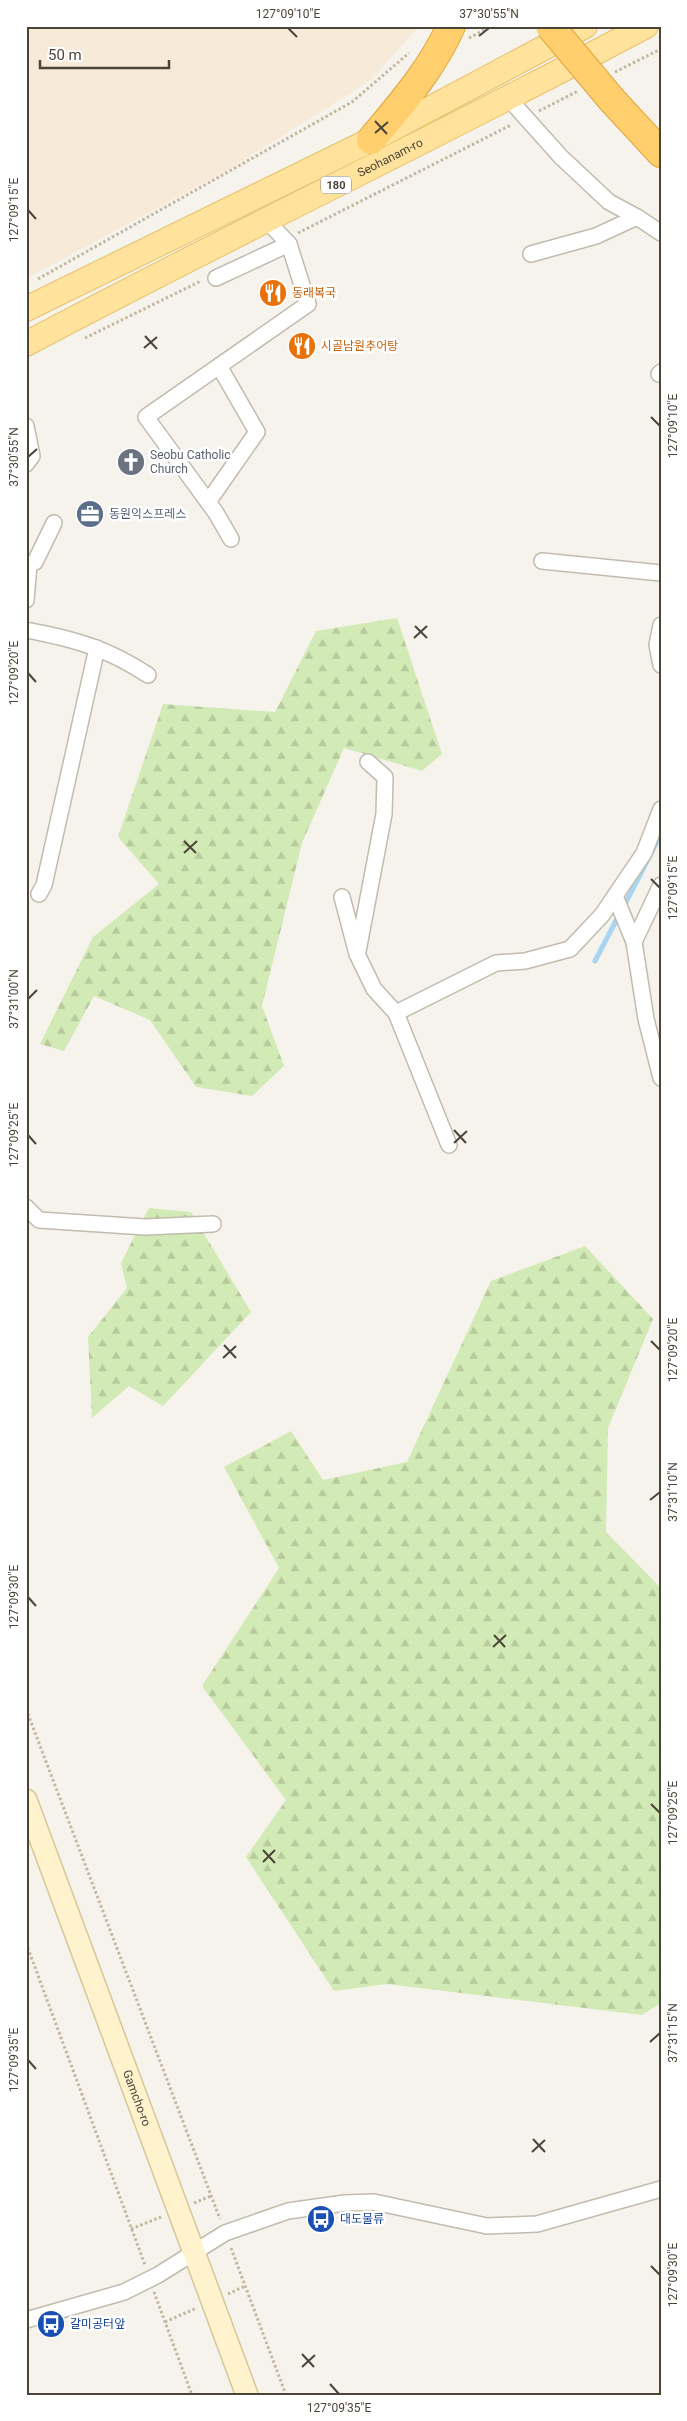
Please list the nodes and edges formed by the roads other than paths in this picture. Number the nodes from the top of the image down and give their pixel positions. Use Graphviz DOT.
graph roads {
  1 [pos="550,26"];
  2 [pos="571,26"];
  3 [pos="585,26"];
  4 [pos="646,26"];
  5 [pos="447,34"];
  6 [pos="615,90"];
  7 [pos="508,99"];
  8 [pos="661,134"];
  9 [pos="371,140"];
  10 [pos="661,153"];
  11 [pos="637,216"];
  12 [pos="266,220"];
  13 [pos="661,234"];
  14 [pos="287,242"];
  15 [pos="531,254"];
  16 [pos="210,279"];
  17 [pos="26,309"];
  18 [pos="26,344"];
  19 [pos="219,366"];
  20 [pos="26,426"];
  21 [pos="26,464"];
  22 [pos="208,502"];
  23 [pos="54,523"];
  24 [pos="232,539"];
  25 [pos="542,561"];
  26 [pos="27,565"];
  27 [pos="661,573"];
  28 [pos="26,600"];
  29 [pos="661,624"];
  30 [pos="26,630"];
  31 [pos="97,648"];
  32 [pos="661,665"];
  33 [pos="148,675"];
  34 [pos="368,762"];
  35 [pos="661,809"];
  36 [pos="661,885"];
  37 [pos="39,894"];
  38 [pos="342,897"];
  39 [pos="616,898"];
  40 [pos="631,935"];
  41 [pos="357,954"];
  42 [pos="396,1014"];
  43 [pos="661,1078"];
  44 [pos="449,1145"];
  45 [pos="26,1207"];
  46 [pos="213,1224"];
  47 [pos="28,1808"];
  48 [pos="661,2189"];
  49 [pos="195,2252"];
  50 [pos="26,2320"];
  51 [pos="247,2395"];
  1 -- 6 [label="highway, bridge"];
  2 -- 6 [label="highway"];
  3 -- 9 [label="main road, Seohanam-ro / 180"];
  4 -- 7 [label="main road, Seohanam-ro / 180"];
  5 -- 9 [label="highway"];
  6 -- 8 [label="highway"];
  6 -- 10 [label="highway"];
  7 -- 11 [label="street"];
  7 -- 12 [label="main road, Seohanam-ro / 180"];
  9 -- 17 [label="main road, Seohanam-ro / 180"];
  11 -- 13 [label="street"];
  11 -- 15 [label="street"];
  12 -- 14 [label="street"];
  12 -- 18 [label="main road, Seohanam-ro / 180"];
  14 -- 16 [label="street"];
  14 -- 19 [label="street"];
  19 -- 22 [label="street"];
  19 -- 22 [label="street"];
  20 -- 21 [label="street"];
  22 -- 24 [label="street"];
  23 -- 26 [label="street"];
  25 -- 27 [label="street"];
  26 -- 28 [label="street"];
  29 -- 32 [label="street"];
  30 -- 31 [label="street"];
  31 -- 33 [label="street"];
  31 -- 37 [label="street"];
  34 -- 41 [label="street"];
  35 -- 39 [label="street"];
  36 -- 40 [label="street"];
  38 -- 41 [label="street"];
  39 -- 40 [label="street"];
  39 -- 42 [label="street"];
  40 -- 43 [label="street"];
  41 -- 42 [label="street"];
  42 -- 44 [label="street"];
  45 -- 46 [label="street"];
  47 -- 49 [label="main road, Gamcho-ro"];
  48 -- 49 [label="street"];
  49 -- 50 [label="street"];
  49 -- 51 [label="main road, Gamcho-ro"];
}
